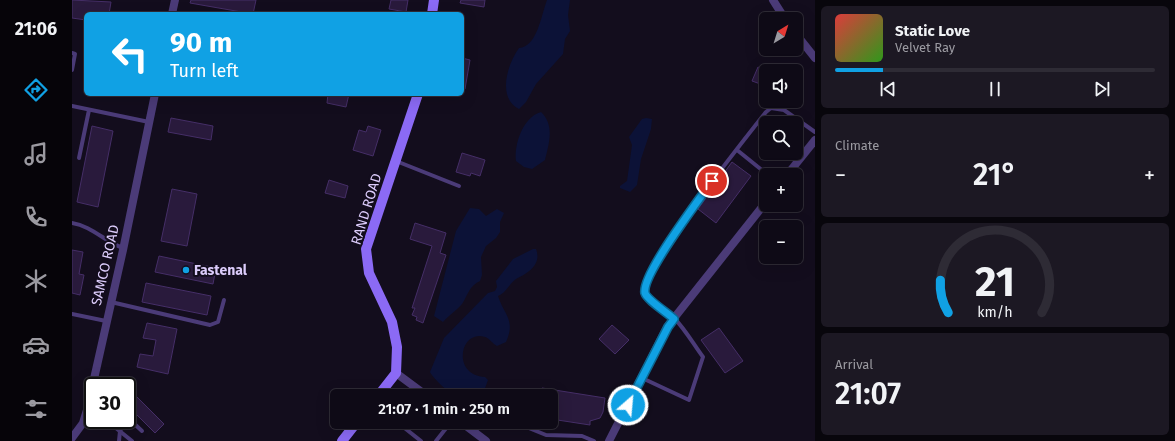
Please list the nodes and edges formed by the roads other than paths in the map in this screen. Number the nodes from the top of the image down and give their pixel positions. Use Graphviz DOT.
graph roads {
  1 [pos="175,0"];
  2 [pos="434,0"];
  3 [pos="773,0"];
  4 [pos="172,12"];
  5 [pos="432,12"];
  6 [pos="781,12"];
  7 [pos="803,43"];
  8 [pos="72,53"];
  9 [pos="815,58"];
  10 [pos="72,70"];
  11 [pos="155,96"];
  12 [pos="417,96"];
  13 [pos="72,106"];
  14 [pos="89,110"];
  15 [pos="149,123"];
  16 [pos="815,132"];
  17 [pos="815,140"];
  18 [pos="736,150"];
  19 [pos="79,158"];
  20 [pos="395,160"];
  21 [pos="759,168"];
  22 [pos="793,168"];
  23 [pos="459,186"];
  24 [pos="759,211"];
  25 [pos="72,223"];
  26 [pos="124,248"];
  27 [pos="224,300"];
  28 [pos="110,302"];
  29 [pos="72,314"];
  30 [pos="674,319"];
  31 [pos="106,321"];
  32 [pos="396,373"];
  33 [pos="96,377"];
  34 [pos="642,378"];
  35 [pos="383,389"];
  36 [pos="418,389"];
  37 [pos="84,421"];
  38 [pos="136,426"];
  39 [pos="117,429"];
  40 [pos="351,429"];
  41 [pos="406,429"];
  42 [pos="445,429"];
  43 [pos="470,429"];
  44 [pos="477,429"];
  45 [pos="531,429"];
  46 [pos="120,431"];
  47 [pos="142,431"];
  48 [pos="474,432"];
  49 [pos="72,438"];
  50 [pos="119,441"];
  51 [pos="132,441"];
  52 [pos="342,441"];
  53 [pos="421,441"];
  54 [pos="436,441"];
  55 [pos="486,441"];
  56 [pos="594,441"];
  57 [pos="609,441"];
  1 -- 4 [label="street"];
  2 -- 5 [label="street"];
  3 -- 6 [label="street"];
  7 -- 9 [label="street"];
  8 -- 10 [label="lane"];
  11 -- 15 [label="street, SAMCO ROAD"];
  12 -- 20 [label="street, RAND ROAD"];
  13 -- 14 [label="lane"];
  14 -- 15 [label="lane"];
  14 -- 19 [label="lane"];
  15 -- 26 [label="street, SAMCO ROAD"];
  16 -- 18 [label="lane"];
  17 -- 22 [label="street"];
  18 -- 21 [label="lane"];
  18 -- 30 [label="lane"];
  20 -- 23 [label="lane"];
  20 -- 32 [label="street, RAND ROAD"];
  24 -- 30 [label="street"];
  25 -- 26 [label="lane"];
  26 -- 28 [label="street, SAMCO ROAD"];
  27 -- 28 [label="lane"];
  28 -- 31 [label="street, SAMCO ROAD"];
  29 -- 31 [label="lane"];
  30 -- 34 [label="street"];
  30 -- 34 [label="lane"];
  31 -- 33 [label="street, SAMCO ROAD"];
  32 -- 35 [label="street"];
  32 -- 36 [label="street"];
  34 -- 57 [label="street"];
  37 -- 49 [label="street, SAMCO ROAD"];
  38 -- 47 [label="lane"];
  39 -- 46 [label="lane"];
  40 -- 52 [label="street"];
  41 -- 53 [label="lane"];
  42 -- 54 [label="lane"];
  43 -- 48 [label="street"];
  44 -- 48 [label="lane"];
  45 -- 56 [label="lane"];
  46 -- 50 [label="lane"];
  46 -- 51 [label="lane"];
  48 -- 55 [label="street"];
}
